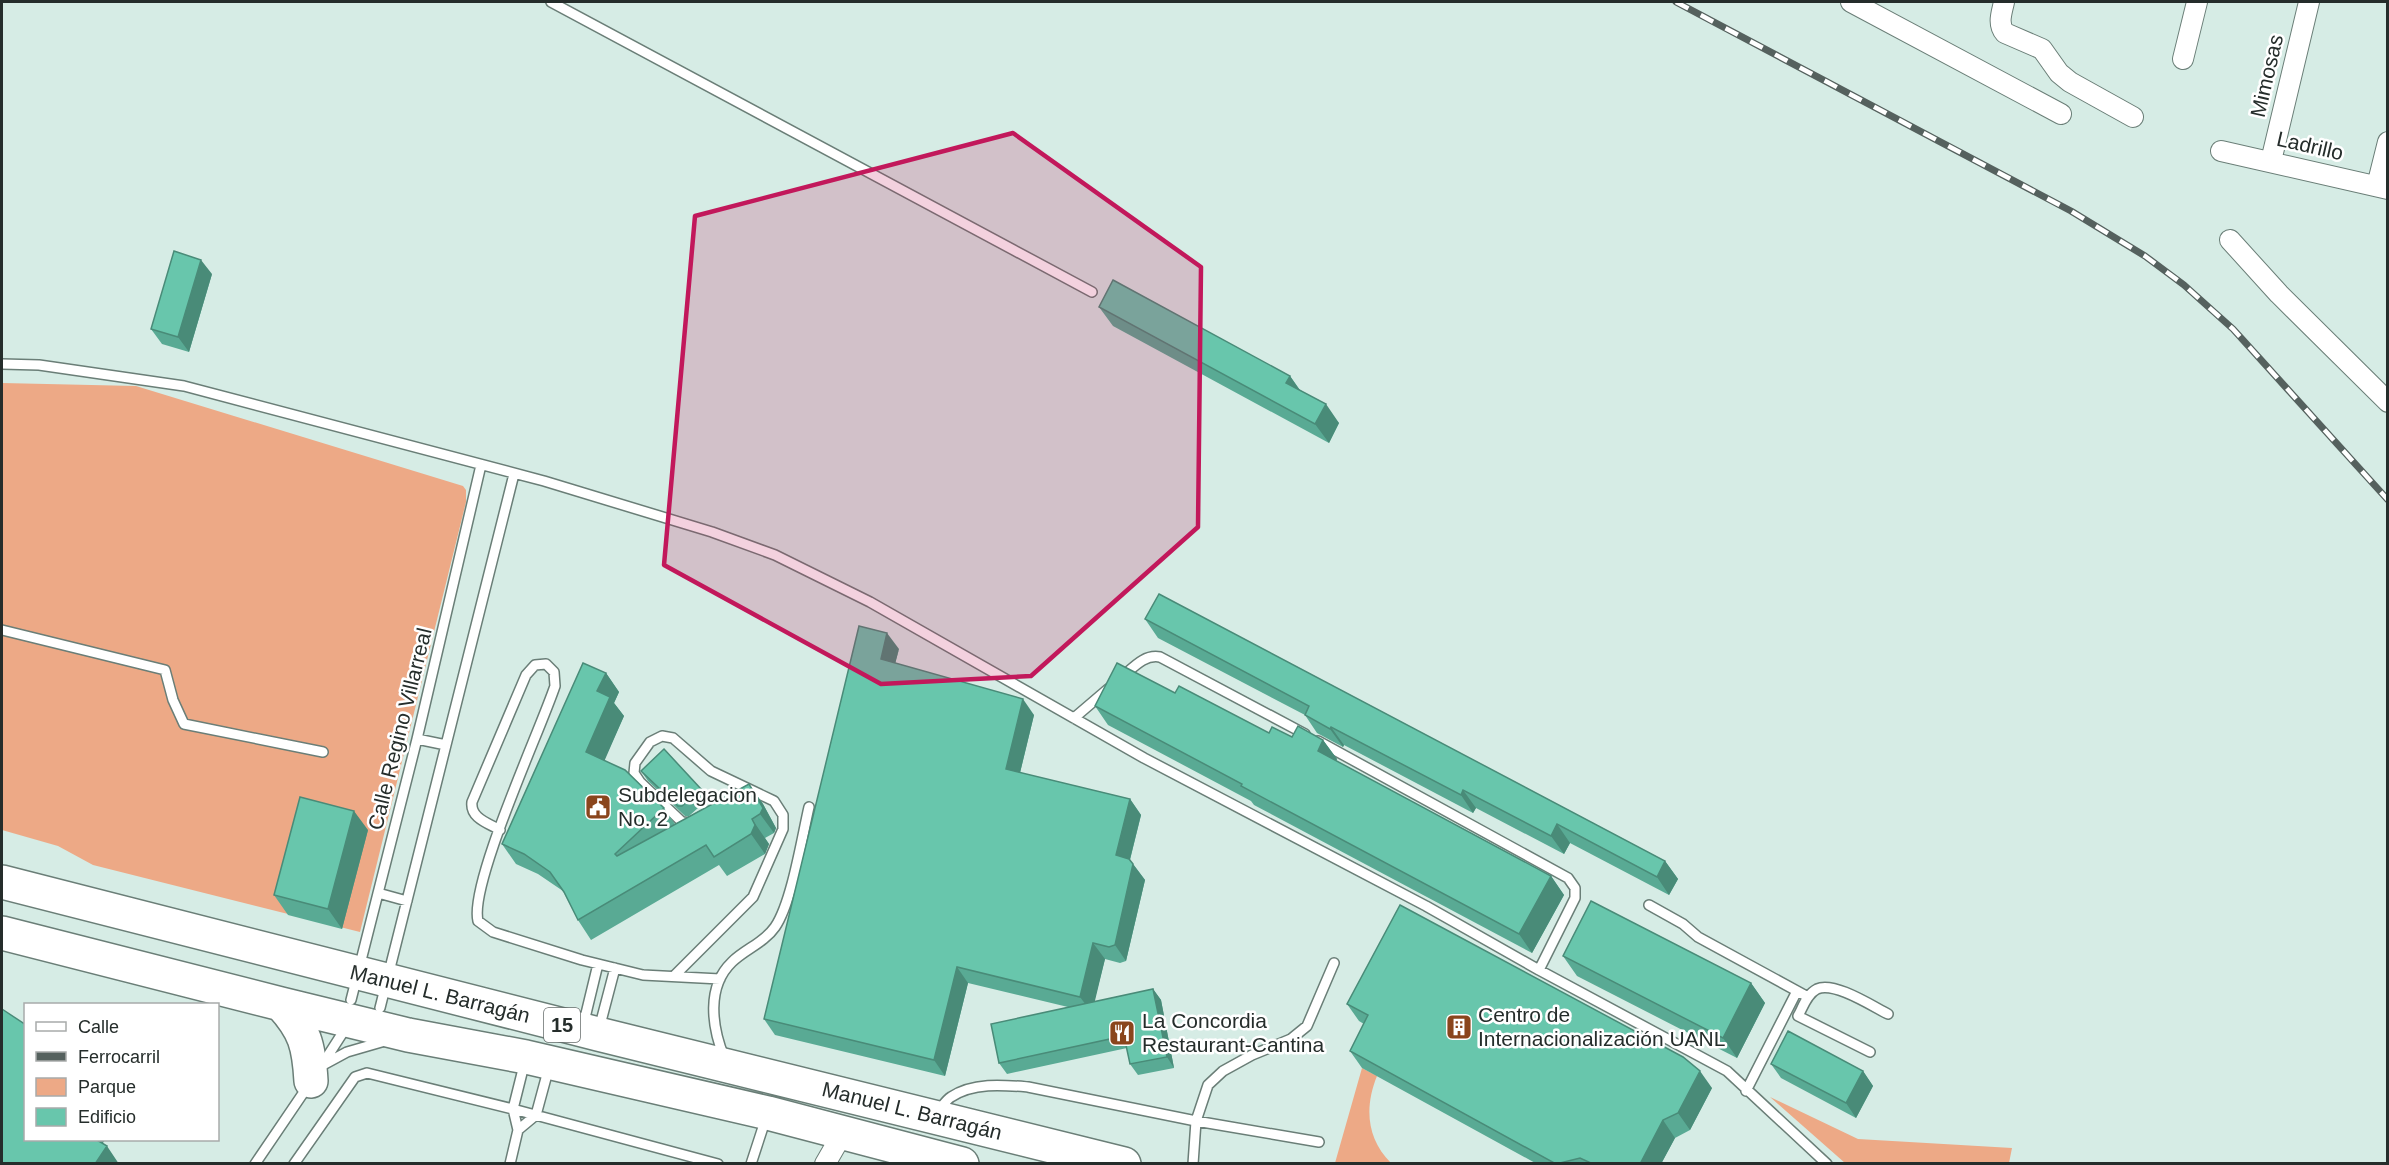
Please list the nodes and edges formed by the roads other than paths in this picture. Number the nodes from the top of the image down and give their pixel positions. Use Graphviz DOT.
graph roads {
  1 [pos="551,2"];
  2 [pos="1851,2"];
  3 [pos="2197,2"];
  4 [pos="2309,2"];
  5 [pos="2003,8"];
  6 [pos="2183,59"];
  7 [pos="2061,114"];
  8 [pos="2133,117"];
  9 [pos="2388,142"];
  10 [pos="2221,151"];
  11 [pos="2271,161"];
  12 [pos="2382,188"];
  13 [pos="2230,240"];
  14 [pos="1092,292"];
  15 [pos="2,364"];
  16 [pos="2388,402"];
  17 [pos="481,465"];
  18 [pos="514,474"];
  19 [pos="2,630"];
  20 [pos="1074,718"];
  21 [pos="417,738"];
  22 [pos="446,745"];
  23 [pos="323,752"];
  24 [pos="809,807"];
  25 [pos="702,820"];
  26 [pos="500,830"];
  27 [pos="2,882"];
  28 [pos="378,893"];
  29 [pos="407,901"];
  30 [pos="1649,905"];
  31 [pos="2,933"];
  32 [pos="1334,963"];
  33 [pos="598,964"];
  34 [pos="615,968"];
  35 [pos="1539,970"];
  36 [pos="171,975"];
  37 [pos="674,976"];
  38 [pos="720,979"];
  39 [pos="1797,991"];
  40 [pos="365,996"];
  41 [pos="1808,997"];
  42 [pos="280,1004"];
  43 [pos="1888,1014"];
  44 [pos="590,1032"];
  45 [pos="408,1035"];
  46 [pos="1870,1052"];
  47 [pos="538,1060"];
  48 [pos="727,1065"];
  49 [pos="316,1074"];
  50 [pos="1746,1091"];
  51 [pos="513,1109"];
  52 [pos="768,1113"];
  53 [pos="536,1115"];
  54 [pos="933,1116"];
  55 [pos="1196,1121"];
  56 [pos="519,1130"];
  57 [pos="844,1131"];
  58 [pos="1319,1142"];
  59 [pos="909,1157"];
  60 [pos="255,1164"];
  61 [pos="294,1164"];
  62 [pos="510,1164"];
  63 [pos="718,1164"];
  64 [pos="751,1164"];
  65 [pos="825,1164"];
  66 [pos="962,1164"];
  67 [pos="1124,1164"];
  68 [pos="1192,1164"];
  69 [pos="1827,1164"];
  1 -- 14 [label="lane"];
  2 -- 7 [label="street"];
  3 -- 6 [label="street"];
  4 -- 11 [label="street, Mimosas"];
  5 -- 8 [label="street"];
  9 -- 12 [label="street"];
  10 -- 11 [label="street, Ladrillo"];
  11 -- 12 [label="street, Ladrillo"];
  13 -- 16 [label="street"];
  15 -- 17 [label="lane"];
  17 -- 18 [label="lane"];
  17 -- 21 [label="lane, Calle Regino Villarreal"];
  18 -- 20 [label="lane"];
  18 -- 22 [label="lane"];
  19 -- 23 [label="lane"];
  20 -- 35 [label="lane"];
  20 -- 35 [label="lane"];
  21 -- 22 [label="lane"];
  21 -- 28 [label="lane, Calle Regino Villarreal"];
  22 -- 29 [label="lane"];
  24 -- 38 [label="lane"];
  25 -- 37 [label="lane"];
  26 -- 26 [label="lane"];
  26 -- 33 [label="lane"];
  27 -- 40 [label="highway, Manuel L. Barragán / 15"];
  28 -- 29 [label="lane"];
  28 -- 40 [label="lane, Calle Regino Villarreal"];
  29 -- 40 [label="lane"];
  30 -- 39 [label="lane"];
  31 -- 36 [label="highway, Manuel L. Barragán / 15"];
  32 -- 55 [label="lane"];
  33 -- 34 [label="lane"];
  33 -- 44 [label="lane"];
  34 -- 37 [label="lane"];
  34 -- 44 [label="lane"];
  35 -- 50 [label="lane"];
  36 -- 40 [label="highway"];
  36 -- 42 [label="highway, Manuel L. Barragán / 15"];
  37 -- 38 [label="lane"];
  38 -- 48 [label="lane"];
  39 -- 41 [label="lane"];
  39 -- 50 [label="lane"];
  40 -- 42 [label="highway, Manuel L. Barragán / 15"];
  40 -- 44 [label="highway, Manuel L. Barragán / 15"];
  40 -- 45 [label="highway, Manuel L. Barragán / 15"];
  40 -- 47 [label="highway"];
  40 -- 49 [label="lane"];
  41 -- 43 [label="lane"];
  41 -- 46 [label="lane"];
  42 -- 49 [label="highway"];
  44 -- 48 [label="highway, Manuel L. Barragán / 15"];
  45 -- 47 [label="highway, Manuel L. Barragán / 15"];
  45 -- 49 [label="lane"];
  47 -- 51 [label="lane"];
  47 -- 52 [label="highway, Manuel L. Barragán / 15"];
  47 -- 53 [label="lane"];
  48 -- 54 [label="highway, Manuel L. Barragán / 15"];
  49 -- 60 [label="lane"];
  50 -- 69 [label="lane"];
  51 -- 53 [label="lane"];
  51 -- 56 [label="lane"];
  51 -- 61 [label="lane"];
  52 -- 57 [label="highway, Manuel L. Barragán / 15"];
  52 -- 64 [label="lane"];
  53 -- 56 [label="lane"];
  53 -- 63 [label="lane"];
  54 -- 55 [label="lane"];
  54 -- 67 [label="highway, Manuel L. Barragán / 15"];
  55 -- 58 [label="lane"];
  55 -- 68 [label="lane"];
  56 -- 62 [label="lane"];
  57 -- 59 [label="highway, Manuel L. Barragán / 15"];
  57 -- 65 [label="street"];
  59 -- 66 [label="highway, Manuel L. Barragán / 15"];
}
